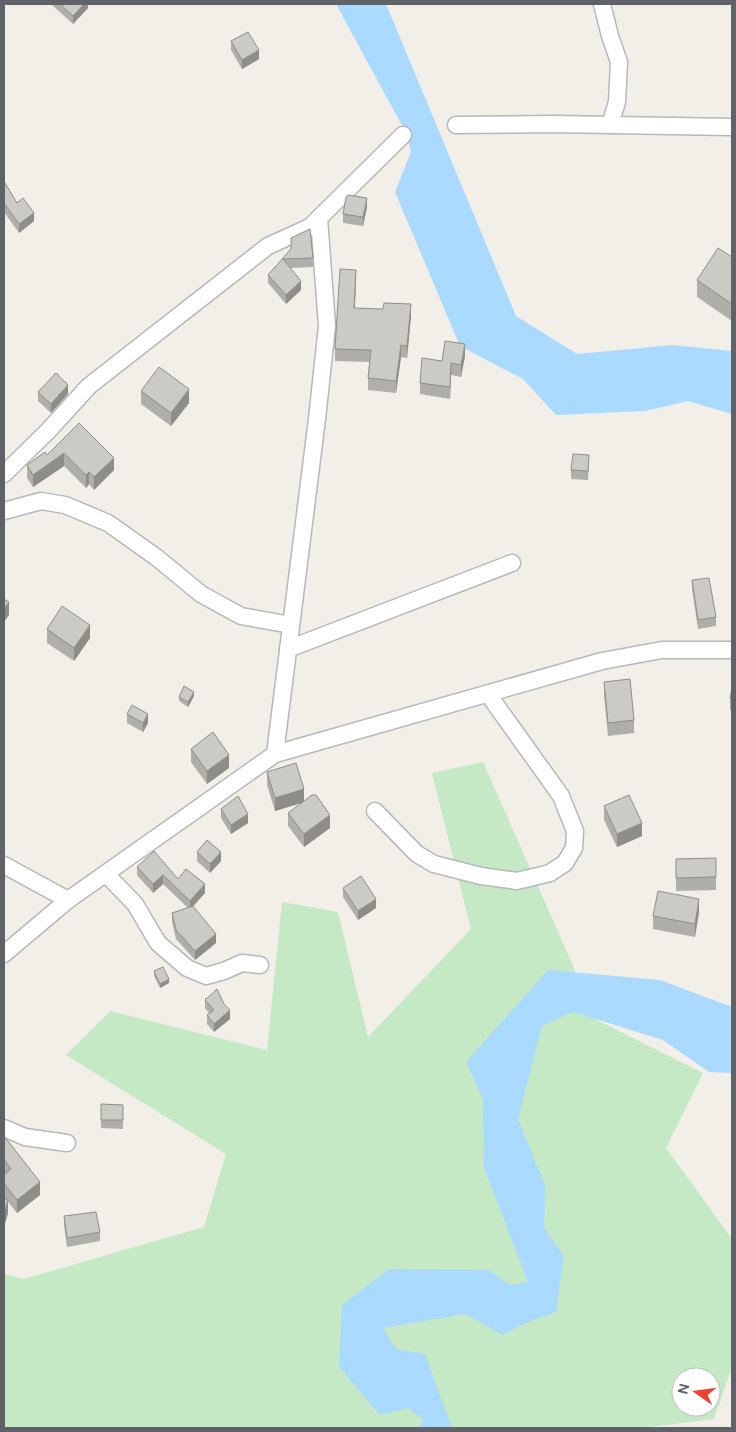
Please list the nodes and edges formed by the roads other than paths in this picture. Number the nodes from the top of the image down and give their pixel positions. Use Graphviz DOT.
graph roads {
  1 [pos="602,4"];
  2 [pos="456,125"];
  3 [pos="610,125"];
  4 [pos="732,127"];
  5 [pos="402,135"];
  6 [pos="319,218"];
  7 [pos="4,474"];
  8 [pos="4,511"];
  9 [pos="512,563"];
  10 [pos="291,625"];
  11 [pos="288,649"];
  12 [pos="732,650"];
  13 [pos="488,694"];
  14 [pos="275,754"];
  15 [pos="374,811"];
  16 [pos="4,865"];
  17 [pos="106,874"];
  18 [pos="68,900"];
  19 [pos="4,954"];
  20 [pos="260,965"];
  21 [pos="4,1128"];
  22 [pos="67,1143"];
  1 -- 3 [label="street"];
  2 -- 3 [label="street"];
  3 -- 4 [label="street"];
  5 -- 6 [label="street"];
  6 -- 7 [label="street"];
  6 -- 10 [label="street"];
  8 -- 10 [label="street"];
  9 -- 11 [label="street"];
  10 -- 11 [label="street"];
  11 -- 14 [label="street"];
  12 -- 13 [label="street"];
  13 -- 14 [label="street"];
  13 -- 15 [label="street"];
  14 -- 17 [label="street"];
  16 -- 18 [label="street"];
  17 -- 18 [label="street"];
  17 -- 20 [label="street"];
  18 -- 19 [label="street"];
  21 -- 22 [label="street"];
}
